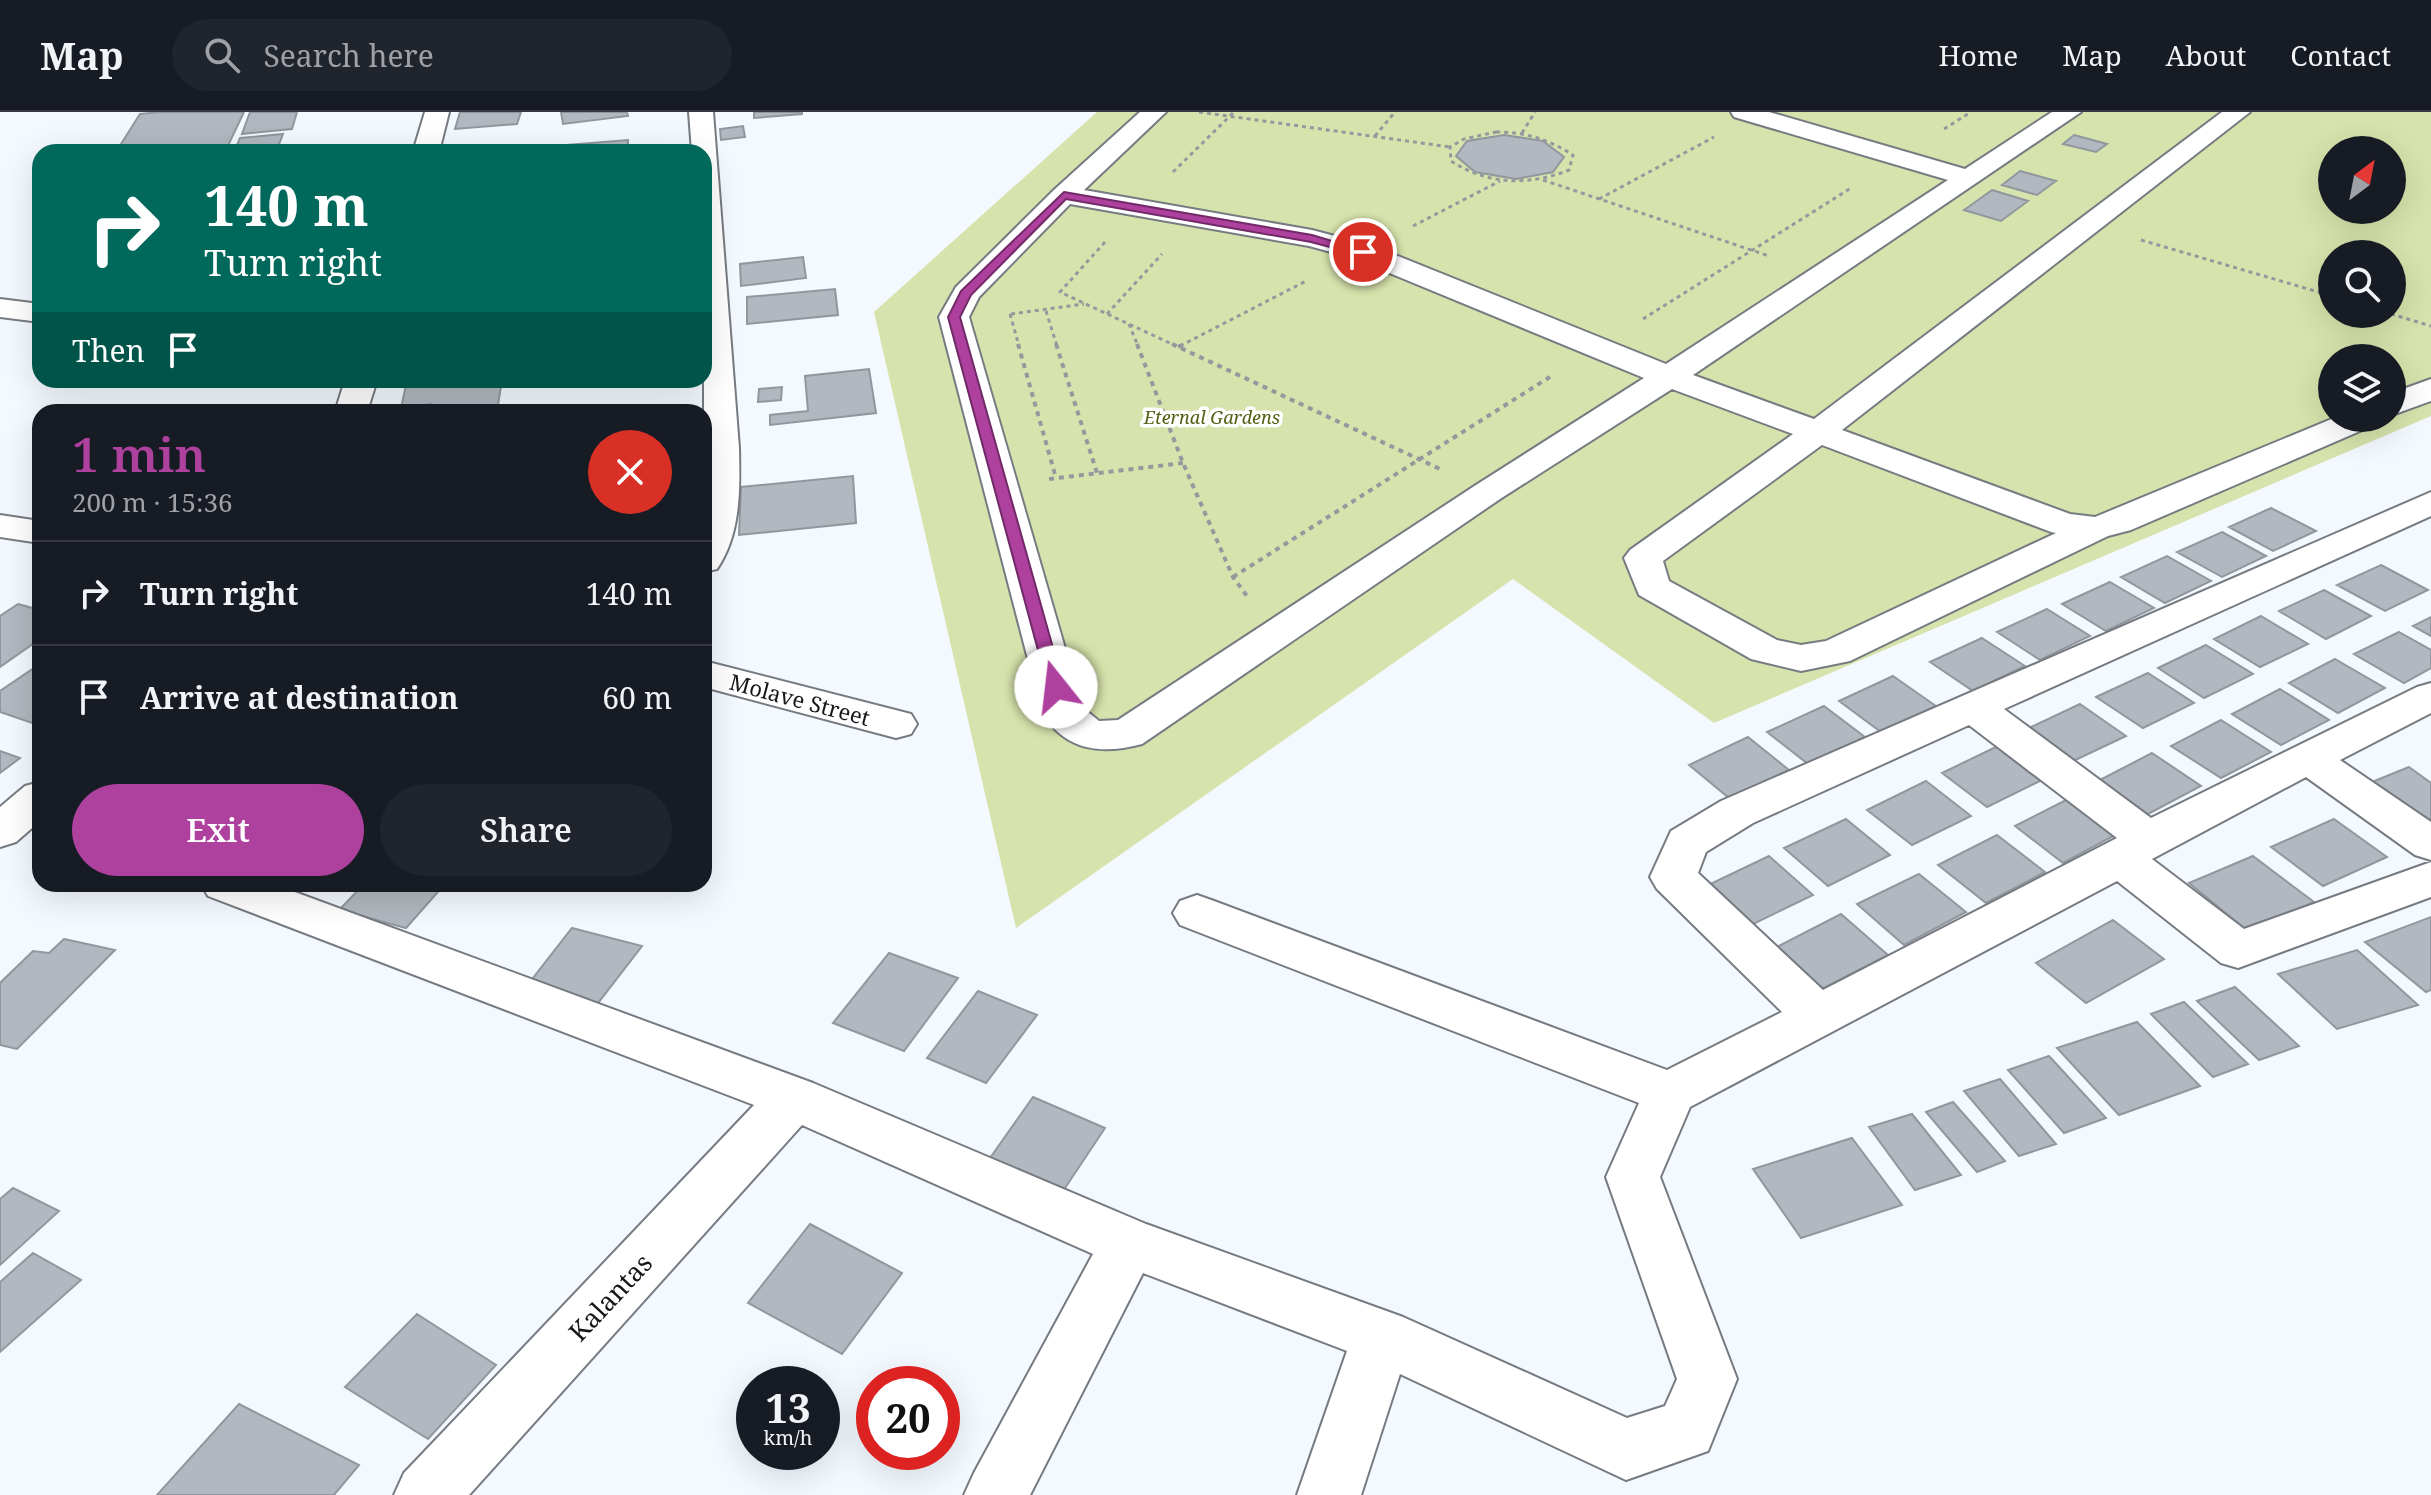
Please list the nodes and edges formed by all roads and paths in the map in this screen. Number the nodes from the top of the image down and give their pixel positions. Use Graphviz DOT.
graph roads {
  1 [pos="437,112"];
  2 [pos="701,112"];
  3 [pos="1154,112"];
  4 [pos="1198,112"];
  5 [pos="1234,112"];
  6 [pos="1395,112"];
  7 [pos="1535,112"];
  8 [pos="2069,112"];
  9 [pos="2238,112"];
  10 [pos="1749,114"];
  11 [pos="1230,117"];
  12 [pos="1522,133"];
  13 [pos="1375,137"];
  14 [pos="428,144"];
  15 [pos="704,144"];
  16 [pos="1450,147"];
  17 [pos="1968,178"];
  18 [pos="1543,180"];
  19 [pos="1064,195"];
  20 [pos="1599,199"];
  21 [pos="1137,208"];
  22 [pos="1196,218"];
  23 [pos="2090,225"];
  24 [pos="712,238"];
  25 [pos="1823,275"];
  26 [pos="2318,292"];
  27 [pos="1087,304"];
  28 [pos="0,308"];
  29 [pos="1046,311"];
  30 [pos="32,312"];
  31 [pos="1107,314"];
  32 [pos="2406,318"];
  33 [pos="1129,324"];
  34 [pos="2431,326"];
  35 [pos="1668,377"];
  36 [pos="2431,389"];
  37 [pos="2406,399"];
  38 [pos="2329,432"];
  39 [pos="1817,433"];
  40 [pos="1183,463"];
  41 [pos="1097,473"];
  42 [pos="1056,478"];
  43 [pos="1000,485"];
  44 [pos="1488,492"];
  45 [pos="2431,503"];
  46 [pos="0,526"];
  47 [pos="2095,528"];
  48 [pos="32,531"];
  49 [pos="712,548"];
  50 [pos="1277,635"];
  51 [pos="712,676"];
  52 [pos="2428,702"];
  53 [pos="1973,707"];
  54 [pos="896,724"];
  55 [pos="2308,758"];
  56 [pos="2431,844"];
  57 [pos="2134,849"];
  58 [pos="2431,879"];
  59 [pos="245,892"];
  60 [pos="1197,913"];
  61 [pos="1818,1016"];
  62 [pos="1670,1093"];
  63 [pos="794,1098"];
  64 [pos="1129,1243"];
  65 [pos="1382,1336"];
  66 [pos="426,1495"];
  67 [pos="996,1495"];
  68 [pos="1329,1495"];
  1 -- 14 [label="street"];
  2 -- 15 [label="street"];
  3 -- 19 [label="street"];
  4 -- 11 [label="path"];
  5 -- 11 [label="path"];
  6 -- 13 [label="path"];
  7 -- 12 [label="path"];
  8 -- 17 [label="street"];
  9 -- 23 [label="street"];
  10 -- 17 [label="street"];
  10 -- 20 [label="path"];
  11 -- 13 [label="path"];
  11 -- 21 [label="path"];
  12 -- 16 [label="path"];
  12 -- 18 [label="path"];
  13 -- 16 [label="path"];
  16 -- 18 [label="path"];
  17 -- 25 [label="street"];
  18 -- 20 [label="path"];
  19 -- 21 [label="street"];
  19 -- 43 [label="street"];
  20 -- 25 [label="path"];
  21 -- 22 [label="street"];
  21 -- 27 [label="path"];
  22 -- 31 [label="path"];
  22 -- 35 [label="street"];
  23 -- 26 [label="path"];
  23 -- 39 [label="street"];
  24 -- 49 [label="street"];
  25 -- 35 [label="street"];
  27 -- 29 [label="path"];
  27 -- 31 [label="path"];
  28 -- 30 [label="street"];
  29 -- 41 [label="path"];
  29 -- 42 [label="path"];
  31 -- 33 [label="path"];
  32 -- 34 [label="path"];
  33 -- 40 [label="path"];
  33 -- 44 [label="path"];
  35 -- 39 [label="street"];
  35 -- 44 [label="street"];
  36 -- 37 [label="street"];
  38 -- 47 [label="street"];
  39 -- 47 [label="street"];
  39 -- 47 [label="street"];
  40 -- 41 [label="path"];
  40 -- 50 [label="path"];
  41 -- 42 [label="path"];
  42 -- 43 [label="path"];
  43 -- 50 [label="street"];
  44 -- 50 [label="street"];
  45 -- 53 [label="street"];
  46 -- 48 [label="street"];
  51 -- 54 [label="street, Molave Street"];
  52 -- 55 [label="street"];
  53 -- 57 [label="street"];
  53 -- 61 [label="street"];
  55 -- 56 [label="street"];
  55 -- 57 [label="street"];
  57 -- 58 [label="street"];
  57 -- 61 [label="street"];
  59 -- 63 [label="street"];
  60 -- 62 [label="street"];
  61 -- 62 [label="street"];
  62 -- 65 [label="street"];
  63 -- 64 [label="street"];
  63 -- 66 [label="street, Kalantas"];
  64 -- 65 [label="street"];
  64 -- 67 [label="street"];
  65 -- 68 [label="street"];
}
